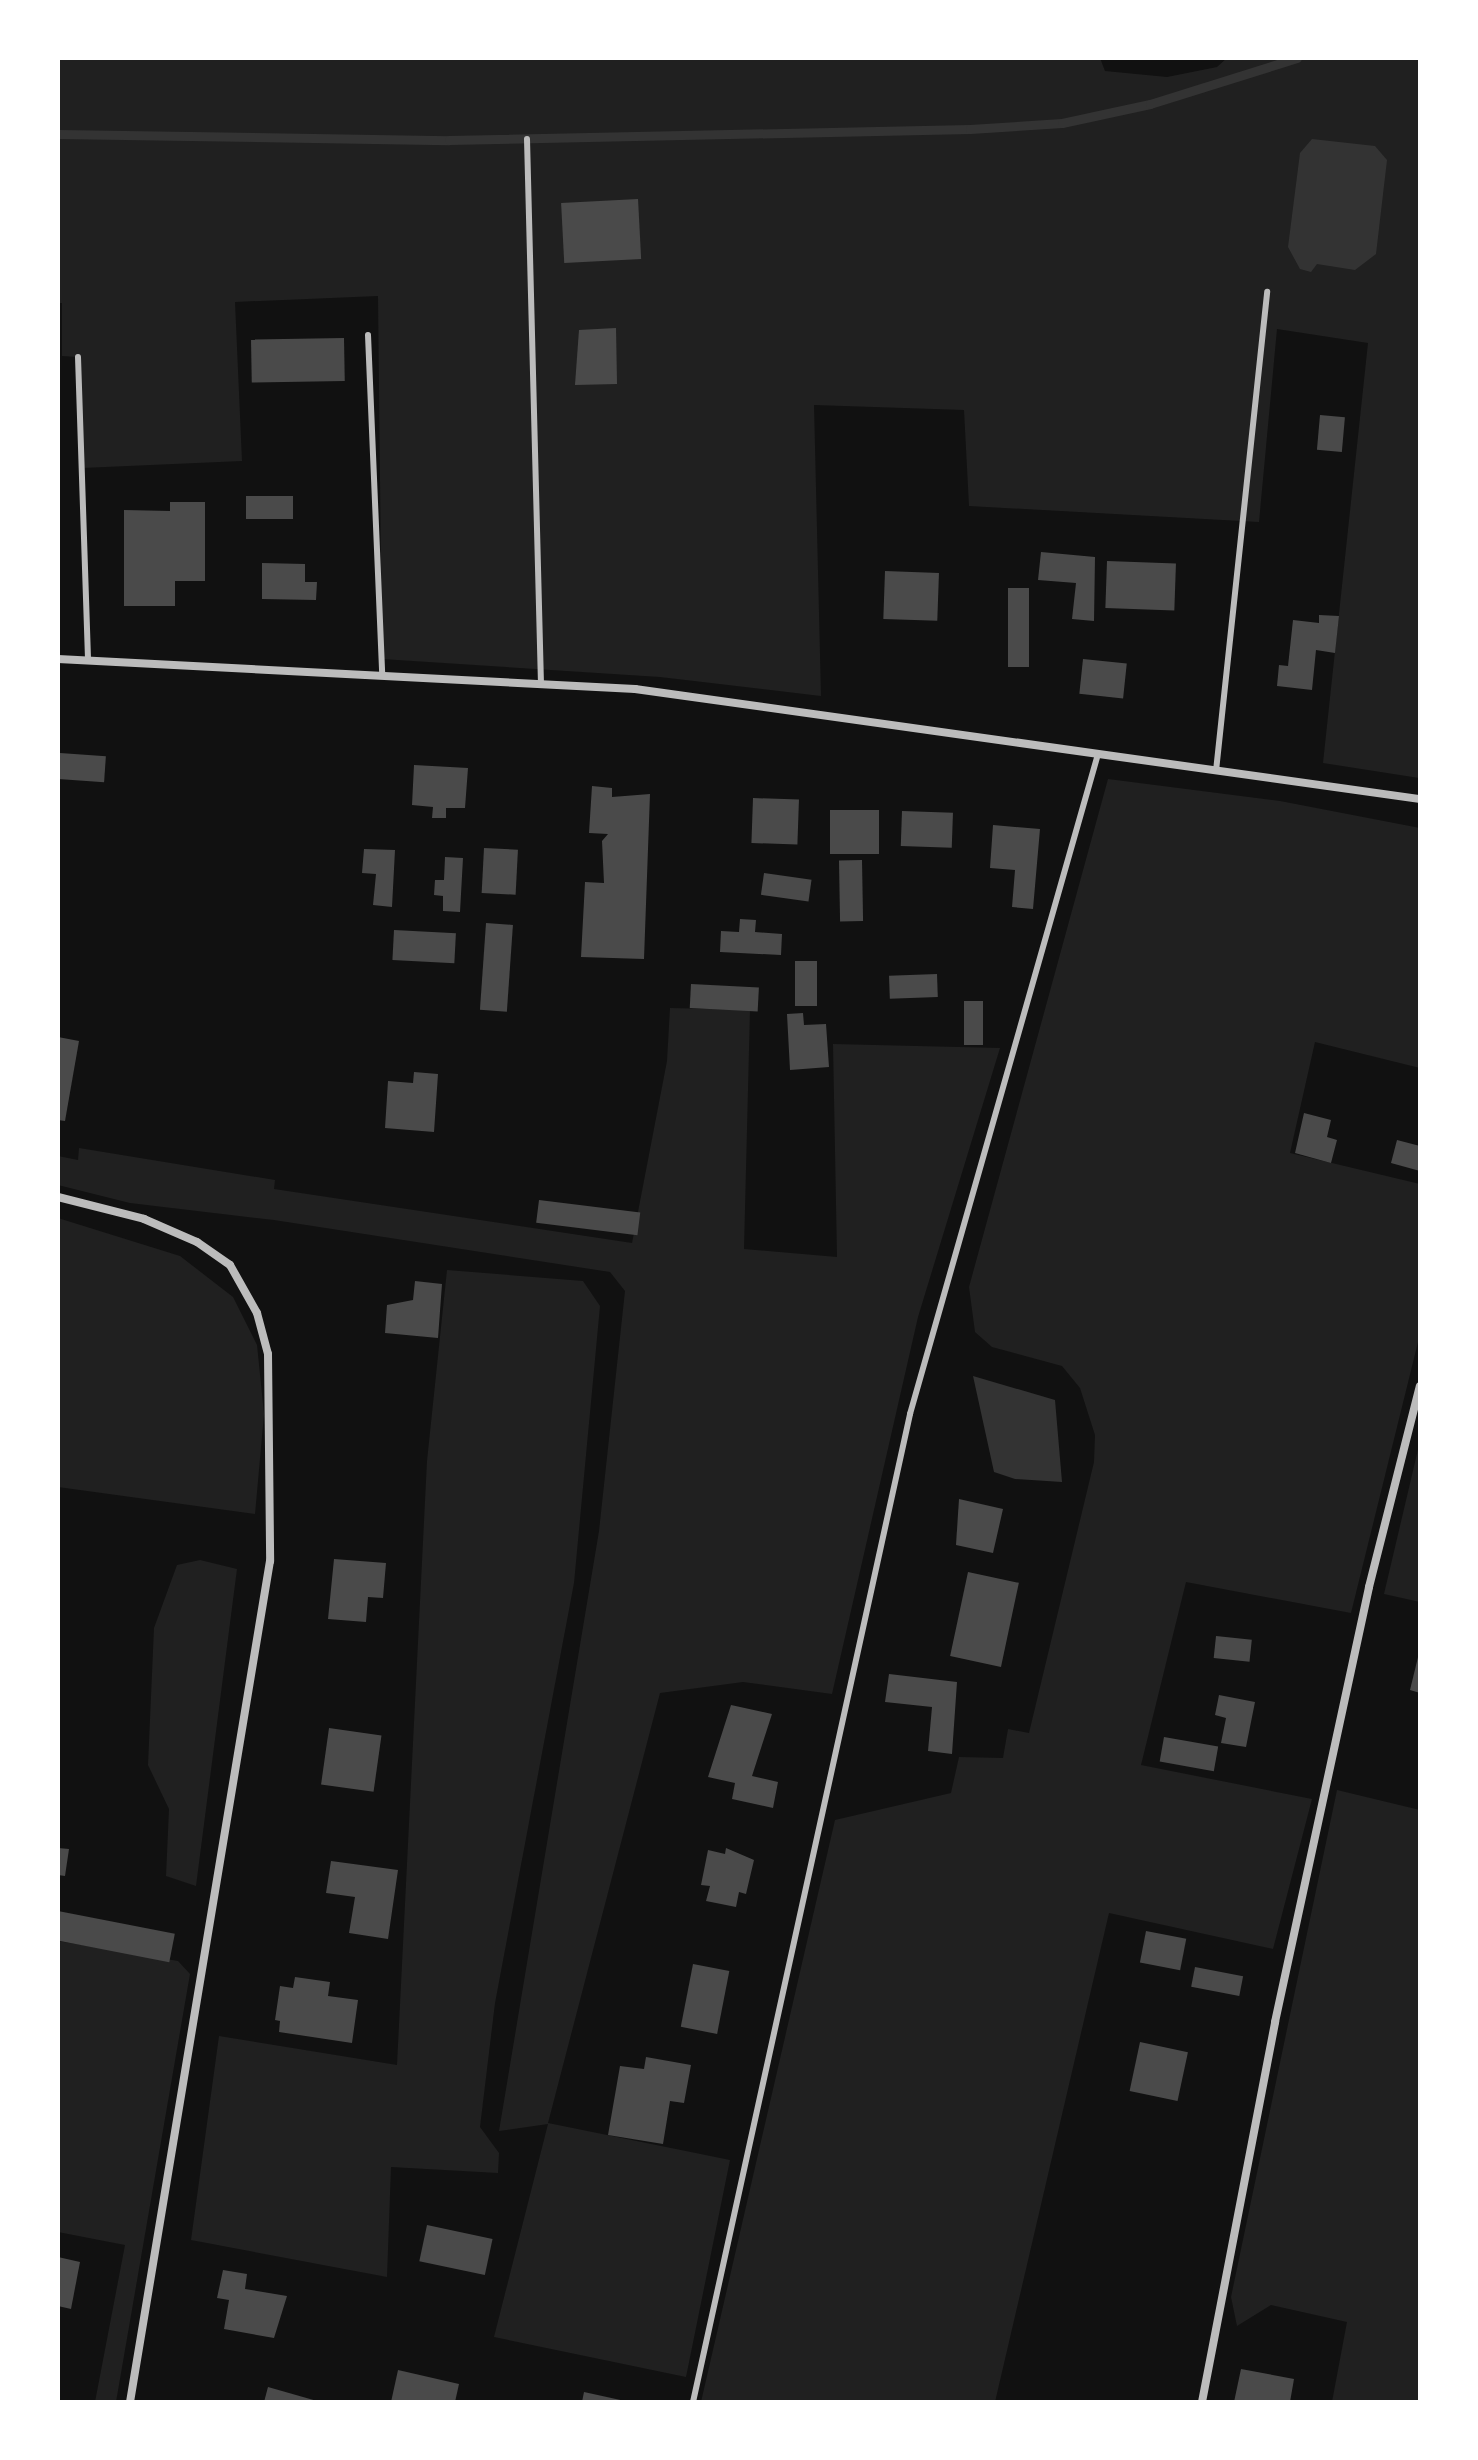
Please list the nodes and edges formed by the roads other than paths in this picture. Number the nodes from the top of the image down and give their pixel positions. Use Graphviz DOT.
graph roads {
  1 [pos="527,139"];
  2 [pos="1267,292"];
  3 [pos="368,335"];
  4 [pos="78,357"];
  5 [pos="58,659"];
  6 [pos="88,661"];
  7 [pos="382,674"];
  8 [pos="541,683"];
  9 [pos="1098,754"];
  10 [pos="1216,771"];
  11 [pos="1420,799"];
  12 [pos="58,1197"];
  13 [pos="1420,1386"];
  14 [pos="130,2402"];
  15 [pos="693,2402"];
  16 [pos="1202,2402"];
  1 -- 8 [label="lane"];
  2 -- 10 [label="lane"];
  3 -- 7 [label="lane"];
  4 -- 6 [label="lane"];
  5 -- 6 [label="street"];
  6 -- 7 [label="street"];
  7 -- 8 [label="street"];
  8 -- 9 [label="street"];
  9 -- 10 [label="street"];
  9 -- 15 [label="lane"];
  10 -- 11 [label="street"];
  12 -- 14 [label="street"];
  13 -- 16 [label="street"];
}
